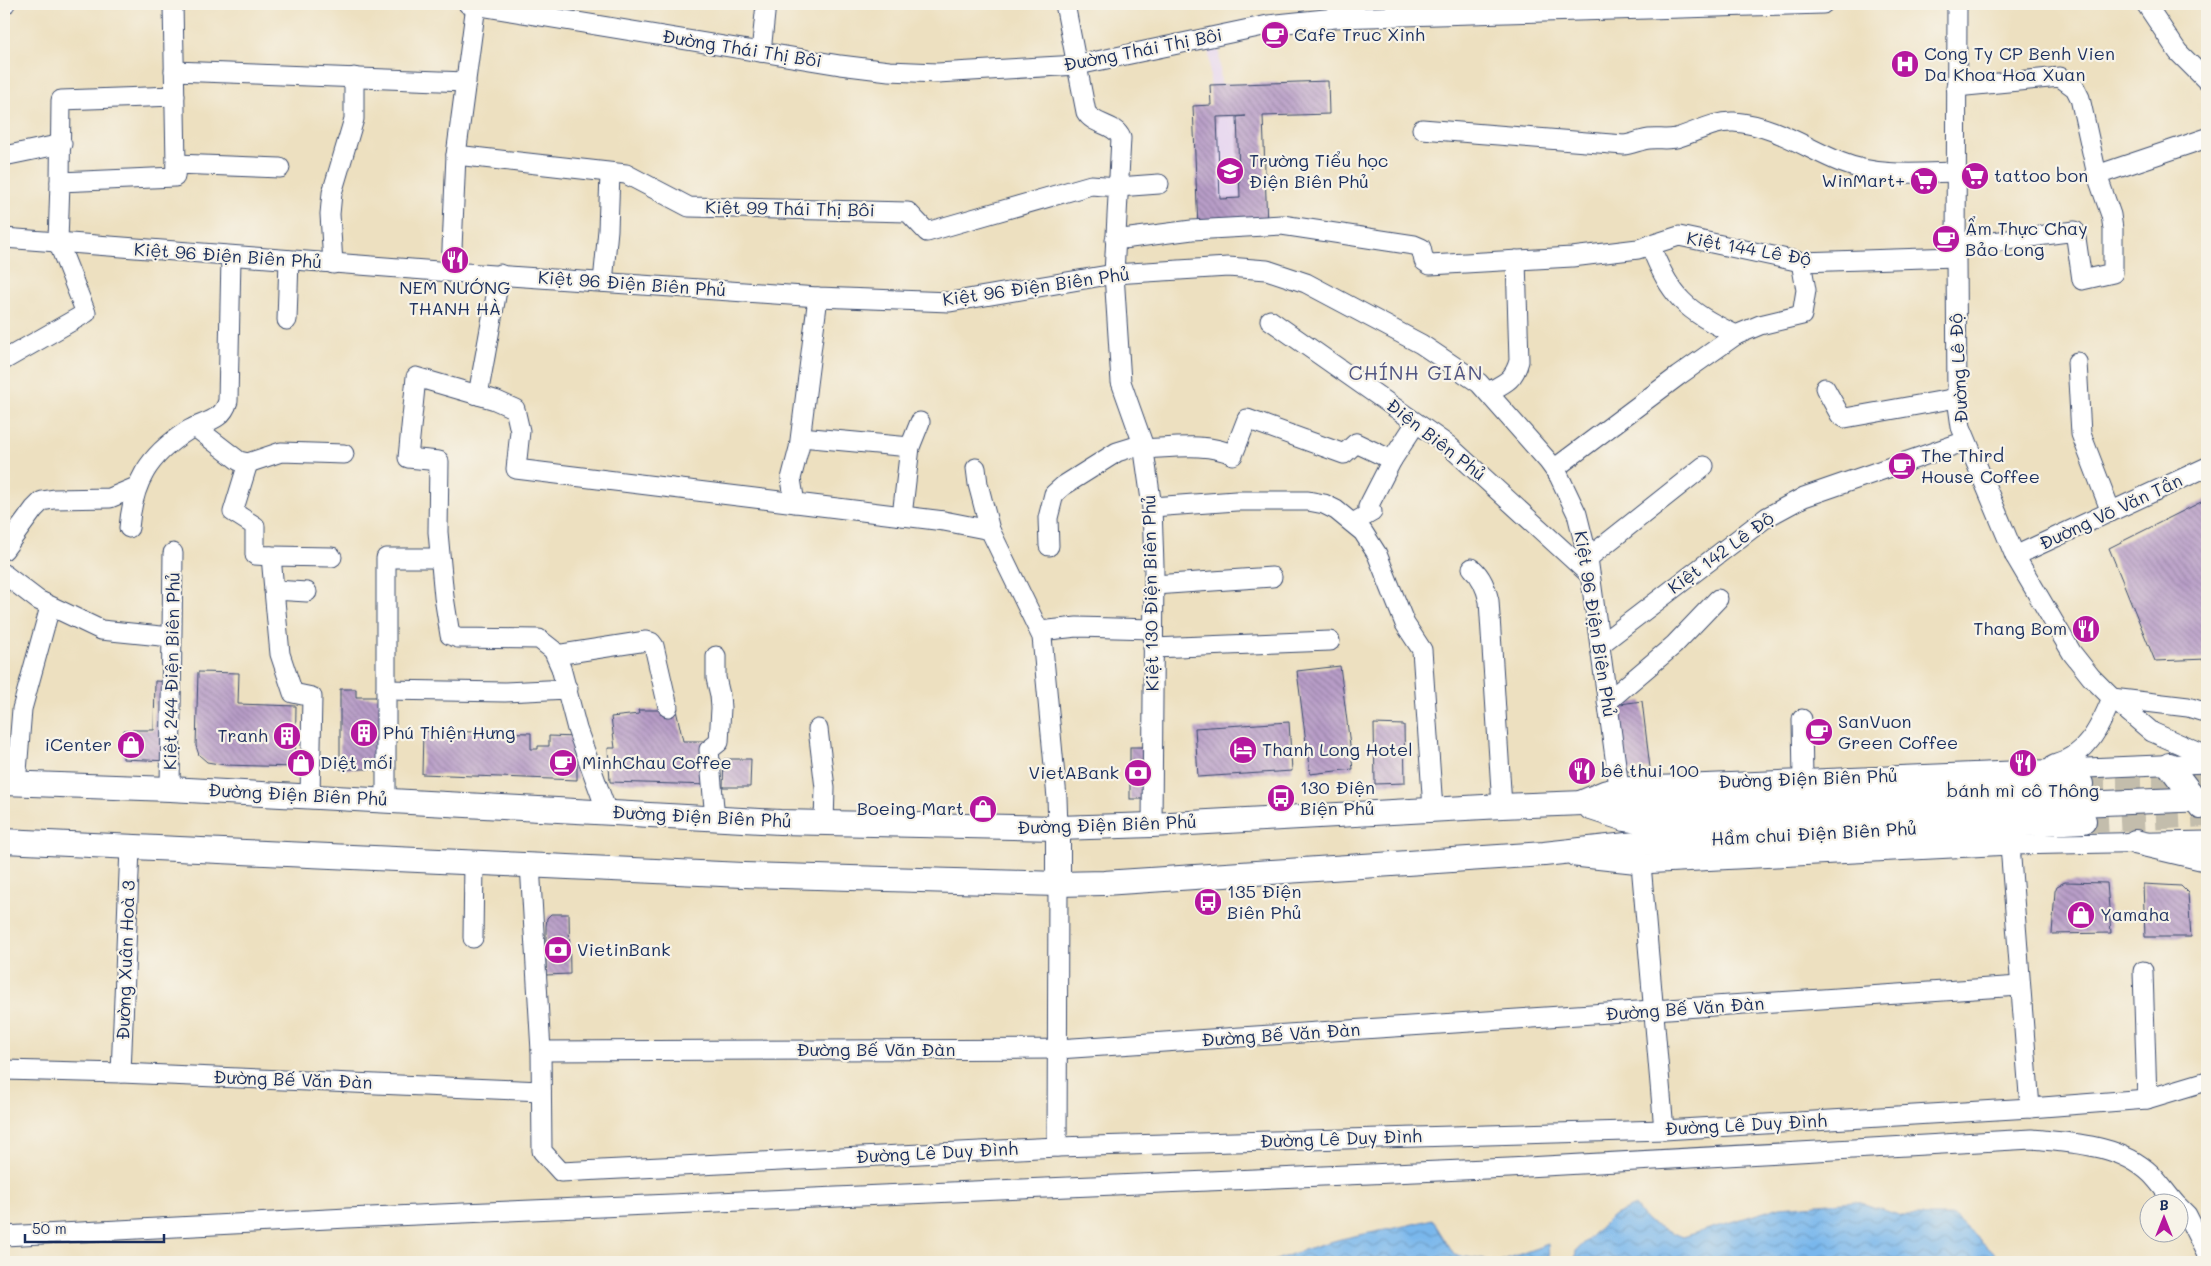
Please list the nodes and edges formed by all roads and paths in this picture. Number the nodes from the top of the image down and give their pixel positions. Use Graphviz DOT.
graph roads {
  1 [pos="173,4"];
  2 [pos="472,4"];
  3 [pos="766,4"];
  4 [pos="1065,4"];
  5 [pos="1823,4"];
  6 [pos="1957,4"];
  7 [pos="2146,4"];
  8 [pos="1450,10"];
  9 [pos="761,52"];
  10 [pos="1078,65"];
  11 [pos="174,71"];
  12 [pos="354,77"];
  13 [pos="2207,81"];
  14 [pos="466,82"];
  15 [pos="1956,87"];
  16 [pos="175,96"];
  17 [pos="1422,129"];
  18 [pos="2207,138"];
  19 [pos="62,144"];
  20 [pos="456,155"];
  21 [pos="4,156"];
  22 [pos="176,164"];
  23 [pos="280,168"];
  24 [pos="1956,172"];
  25 [pos="610,174"];
  26 [pos="2097,175"];
  27 [pos="60,182"];
  28 [pos="1159,184"];
  29 [pos="1118,187"];
  30 [pos="4,238"];
  31 [pos="1115,240"];
  32 [pos="58,242"];
  33 [pos="1650,245"];
  34 [pos="1956,252"];
  35 [pos="231,257"];
  36 [pos="289,260"];
  37 [pos="1516,260"];
  38 [pos="1801,262"];
  39 [pos="333,264"];
  40 [pos="451,272"];
  41 [pos="500,274"];
  42 [pos="1114,274"];
  43 [pos="603,282"];
  44 [pos="818,296"];
  45 [pos="288,320"];
  46 [pos="1270,320"];
  47 [pos="1736,335"];
  48 [pos="4,360"];
  49 [pos="2077,362"];
  50 [pos="1825,388"];
  51 [pos="1488,392"];
  52 [pos="478,395"];
  53 [pos="1957,398"];
  54 [pos="920,422"];
  55 [pos="1416,423"];
  56 [pos="195,427"];
  57 [pos="800,437"];
  58 [pos="1966,440"];
  59 [pos="1143,446"];
  60 [pos="910,447"];
  61 [pos="344,454"];
  62 [pos="1392,460"];
  63 [pos="248,463"];
  64 [pos="1704,466"];
  65 [pos="976,468"];
  66 [pos="2207,468"];
  67 [pos="1554,469"];
  68 [pos="136,487"];
  69 [pos="795,503"];
  70 [pos="1152,507"];
  71 [pos="2111,512"];
  72 [pos="902,516"];
  73 [pos="1353,523"];
  74 [pos="129,528"];
  75 [pos="990,530"];
  76 [pos="1049,546"];
  77 [pos="4,550"];
  78 [pos="173,553"];
  79 [pos="271,556"];
  80 [pos="2015,556"];
  81 [pos="332,557"];
  82 [pos="440,558"];
  83 [pos="1589,567"];
  84 [pos="1472,568"];
  85 [pos="1272,576"];
  86 [pos="7,583"];
  87 [pos="1154,584"];
  88 [pos="274,590"];
  89 [pos="307,592"];
  90 [pos="1718,599"];
  91 [pos="50,607"];
  92 [pos="1153,629"];
  93 [pos="1040,631"];
  94 [pos="171,637"];
  95 [pos="1330,641"];
  96 [pos="1601,644"];
  97 [pos="1153,648"];
  98 [pos="556,655"];
  99 [pos="716,656"];
  100 [pos="568,689"];
  101 [pos="386,690"];
  102 [pos="2112,698"];
  103 [pos="1607,702"];
  104 [pos="668,707"];
  105 [pos="2207,713"];
  106 [pos="1796,719"];
  107 [pos="818,728"];
  108 [pos="2152,732"];
  109 [pos="2207,756"];
  110 [pos="2207,763"];
  111 [pos="2169,765"];
  112 [pos="2036,770"];
  113 [pos="1796,780"];
  114 [pos="10,784"];
  115 [pos="2081,784"];
  116 [pos="1619,787"];
  117 [pos="170,789"];
  118 [pos="310,796"];
  119 [pos="386,800"];
  120 [pos="1576,803"];
  121 [pos="2203,804"];
  122 [pos="1502,806"];
  123 [pos="1433,809"];
  124 [pos="606,812"];
  125 [pos="715,819"];
  126 [pos="2084,821"];
  127 [pos="824,823"];
  128 [pos="1152,825"];
  129 [pos="1058,828"];
  130 [pos="4,841"];
  131 [pos="2207,841"];
  132 [pos="2135,842"];
  133 [pos="2010,845"];
  134 [pos="130,848"];
  135 [pos="1544,854"];
  136 [pos="2207,860"];
  137 [pos="474,862"];
  138 [pos="530,864"];
  139 [pos="1641,864"];
  140 [pos="1058,884"];
  141 [pos="473,938"];
  142 [pos="2142,970"];
  143 [pos="2020,986"];
  144 [pos="1655,1011"];
  145 [pos="1058,1049"];
  146 [pos="541,1050"];
  147 [pos="4,1070"];
  148 [pos="121,1073"];
  149 [pos="2207,1081"];
  150 [pos="541,1091"];
  151 [pos="2147,1099"];
  152 [pos="2030,1108"];
  153 [pos="1664,1130"];
  154 [pos="1057,1147"];
  155 [pos="2168,1194"];
  156 [pos="2188,1217"];
  157 [pos="4,1236"];
  158 [pos="2207,1255"];
  1 -- 11 [label="street"];
  2 -- 9 [label="street, Đường Thái Thị Bôi"];
  2 -- 14 [label="street"];
  3 -- 9 [label="street"];
  4 -- 10 [label="street"];
  5 -- 8 [label="street, Đường Thái Thị Bôi"];
  6 -- 15 [label="street, Đường Lê Độ"];
  7 -- 13 [label="street"];
  8 -- 10 [label="street, Đường Thái Thị Bôi"];
  9 -- 10 [label="street, Đường Thái Thị Bôi"];
  10 -- 29 [label="street"];
  11 -- 12 [label="street"];
  11 -- 16 [label="street"];
  12 -- 14 [label="street"];
  12 -- 39 [label="street"];
  14 -- 20 [label="street"];
  15 -- 24 [label="street, Đường Lê Độ"];
  15 -- 26 [label="street"];
  16 -- 19 [label="street"];
  16 -- 22 [label="street"];
  17 -- 24 [label="street"];
  18 -- 26 [label="street"];
  19 -- 21 [label="street"];
  19 -- 27 [label="street"];
  20 -- 25 [label="street, Kiệt 99 Thái Thị Bôi"];
  20 -- 40 [label="street"];
  22 -- 23 [label="street"];
  22 -- 27 [label="street"];
  24 -- 34 [label="street, Đường Lê Độ"];
  25 -- 29 [label="street, Kiệt 99 Thái Thị Bôi"];
  25 -- 43 [label="street"];
  26 -- 34 [label="street, Kiệt 144 Lê Độ"];
  27 -- 32 [label="street"];
  28 -- 29 [label="street, Kiệt 99 Thái Thị Bôi"];
  29 -- 31 [label="street"];
  30 -- 32 [label="street, Kiệt 96 Điện Biên Phủ"];
  31 -- 37 [label="street, Kiệt 144 Lê Độ"];
  31 -- 42 [label="street"];
  32 -- 35 [label="street, Kiệt 96 Điện Biên Phủ"];
  32 -- 48 [label="street"];
  33 -- 37 [label="street, Kiệt 144 Lê Độ"];
  33 -- 38 [label="street, Kiệt 144 Lê Độ"];
  33 -- 47 [label="street"];
  34 -- 38 [label="street, Kiệt 144 Lê Độ"];
  34 -- 53 [label="street, Đường Lê Độ"];
  35 -- 36 [label="street, Kiệt 96 Điện Biên Phủ"];
  35 -- 56 [label="street"];
  36 -- 39 [label="street, Kiệt 96 Điện Biên Phủ"];
  36 -- 45 [label="street"];
  37 -- 51 [label="street"];
  38 -- 47 [label="street"];
  39 -- 40 [label="street, Kiệt 96 Điện Biên Phủ"];
  40 -- 41 [label="street, Kiệt 96 Điện Biên Phủ"];
  41 -- 43 [label="street, Kiệt 96 Điện Biên Phủ"];
  41 -- 52 [label="street"];
  42 -- 44 [label="street, Kiệt 96 Điện Biên Phủ"];
  42 -- 51 [label="street, Kiệt 96 Điện Biên Phủ"];
  42 -- 59 [label="street, Kiệt 130 Điện Biên Phủ"];
  43 -- 44 [label="street, Kiệt 96 Điện Biên Phủ"];
  44 -- 57 [label="street"];
  46 -- 55 [label="street, Điện Biên Phủ"];
  47 -- 67 [label="street"];
  49 -- 71 [label="street"];
  50 -- 53 [label="street"];
  51 -- 67 [label="street, Kiệt 96 Điện Biên Phủ"];
  52 -- 69 [label="street"];
  52 -- 82 [label="street"];
  53 -- 58 [label="street, Đường Lê Độ"];
  54 -- 60 [label="street"];
  55 -- 62 [label="street"];
  55 -- 83 [label="street, Điện Biên Phủ"];
  56 -- 63 [label="street"];
  56 -- 68 [label="street"];
  57 -- 60 [label="street"];
  57 -- 69 [label="street"];
  58 -- 80 [label="street, Đường Lê Độ"];
  58 -- 96 [label="street, Kiệt 142 Lê Độ"];
  59 -- 62 [label="street"];
  59 -- 70 [label="street, Kiệt 130 Điện Biên Phủ"];
  59 -- 76 [label="street"];
  60 -- 72 [label="street"];
  61 -- 63 [label="street"];
  62 -- 73 [label="street"];
  63 -- 79 [label="street"];
  64 -- 83 [label="street"];
  65 -- 75 [label="street"];
  66 -- 71 [label="street, Đường Võ Văn Tần"];
  67 -- 83 [label="street, Kiệt 96 Điện Biên Phủ"];
  68 -- 74 [label="street"];
  68 -- 77 [label="street"];
  69 -- 72 [label="street"];
  70 -- 73 [label="street"];
  70 -- 87 [label="street, Kiệt 130 Điện Biên Phủ"];
  71 -- 80 [label="street, Đường Võ Văn Tần"];
  72 -- 75 [label="street"];
  73 -- 123 [label="street"];
  75 -- 93 [label="street"];
  78 -- 94 [label="street, Kiệt 244 Điện Biên Phủ"];
  79 -- 81 [label="street"];
  79 -- 88 [label="street"];
  80 -- 102 [label="street, Đường Lê Độ"];
  82 -- 98 [label="street"];
  82 -- 101 [label="street"];
  83 -- 96 [label="street, Kiệt 96 Điện Biên Phủ"];
  84 -- 122 [label="street"];
  85 -- 87 [label="street"];
  86 -- 91 [label="street"];
  87 -- 92 [label="street, Kiệt 130 Điện Biên Phủ"];
  88 -- 89 [label="street"];
  88 -- 118 [label="street"];
  90 -- 103 [label="street"];
  91 -- 94 [label="street"];
  91 -- 114 [label="street"];
  92 -- 93 [label="street"];
  92 -- 97 [label="street, Kiệt 130 Điện Biên Phủ"];
  93 -- 129 [label="street"];
  94 -- 117 [label="street, Kiệt 244 Điện Biên Phủ"];
  95 -- 97 [label="street"];
  96 -- 103 [label="street, Kiệt 96 Điện Biên Phủ"];
  97 -- 128 [label="street, Kiệt 130 Điện Biên Phủ"];
  98 -- 100 [label="street"];
  98 -- 104 [label="street"];
  99 -- 125 [label="street"];
  100 -- 101 [label="street"];
  100 -- 124 [label="street"];
  101 -- 119 [label="street"];
  102 -- 105 [label="street"];
  102 -- 108 [label="street, Đường Lê Độ"];
  102 -- 112 [label="street"];
  103 -- 116 [label="street, Kiệt 96 Điện Biên Phủ"];
  106 -- 113 [label="street"];
  107 -- 127 [label="street"];
  108 -- 109 [label="street, Đường Lê Độ"];
  108 -- 111 [label="street, Đường Lê Độ"];
  110 -- 111 [label="street, Đường Điện Biên Phủ"];
  111 -- 112 [label="street, Đường Điện Biên Phủ"];
  111 -- 121 [label="main road"];
  112 -- 113 [label="street, Đường Điện Biên Phủ"];
  113 -- 116 [label="street, Đường Điện Biên Phủ"];
  114 -- 117 [label="main road, Đường Điện Biên Phủ"];
  115 -- 120 [label="main road"];
  116 -- 120 [label="street, Đường Điện Biên Phủ"];
  117 -- 118 [label="main road, Đường Điện Biên Phủ"];
  118 -- 119 [label="main road, Đường Điện Biên Phủ"];
  119 -- 124 [label="main road, Đường Điện Biên Phủ"];
  120 -- 121 [label="main road"];
  120 -- 122 [label="main road, Đường Điện Biên Phủ"];
  122 -- 123 [label="main road, Đường Điện Biên Phủ"];
  123 -- 128 [label="main road, Đường Điện Biên Phủ"];
  124 -- 125 [label="main road, Đường Điện Biên Phủ"];
  125 -- 127 [label="main road, Đường Điện Biên Phủ"];
  126 -- 135 [label="main road, Hầm chui Điện Biên Phủ"];
  127 -- 129 [label="main road, Đường Điện Biên Phủ"];
  128 -- 129 [label="main road, Đường Điện Biên Phủ"];
  129 -- 140 [label="main road"];
  130 -- 134 [label="main road"];
  131 -- 132 [label="street"];
  132 -- 133 [label="street"];
  132 -- 136 [label="main road"];
  133 -- 139 [label="street"];
  133 -- 143 [label="street"];
  134 -- 137 [label="main road"];
  134 -- 148 [label="street, Đường Xuân Hoà 3"];
  135 -- 139 [label="street"];
  135 -- 140 [label="main road"];
  137 -- 138 [label="main road"];
  137 -- 141 [label="street"];
  138 -- 140 [label="main road"];
  138 -- 146 [label="street"];
  139 -- 144 [label="street"];
  140 -- 145 [label="street"];
  142 -- 151 [label="street"];
  143 -- 144 [label="street, Đường Bế Văn Đàn"];
  143 -- 152 [label="street"];
  144 -- 145 [label="street, Đường Bế Văn Đàn"];
  144 -- 153 [label="street"];
  145 -- 146 [label="street, Đường Bế Văn Đàn"];
  145 -- 154 [label="street"];
  146 -- 150 [label="street"];
  147 -- 148 [label="street, Đường Bế Văn Đàn"];
  148 -- 150 [label="street, Đường Bế Văn Đàn"];
  149 -- 151 [label="street, Đường Lê Duy Đình"];
  150 -- 154 [label="street, Đường Lê Duy Đình"];
  151 -- 152 [label="street, Đường Lê Duy Đình"];
  152 -- 153 [label="street, Đường Lê Duy Đình"];
  153 -- 154 [label="street, Đường Lê Duy Đình"];
  155 -- 157 [label="street"];
  156 -- 158 [label="street"];
}
